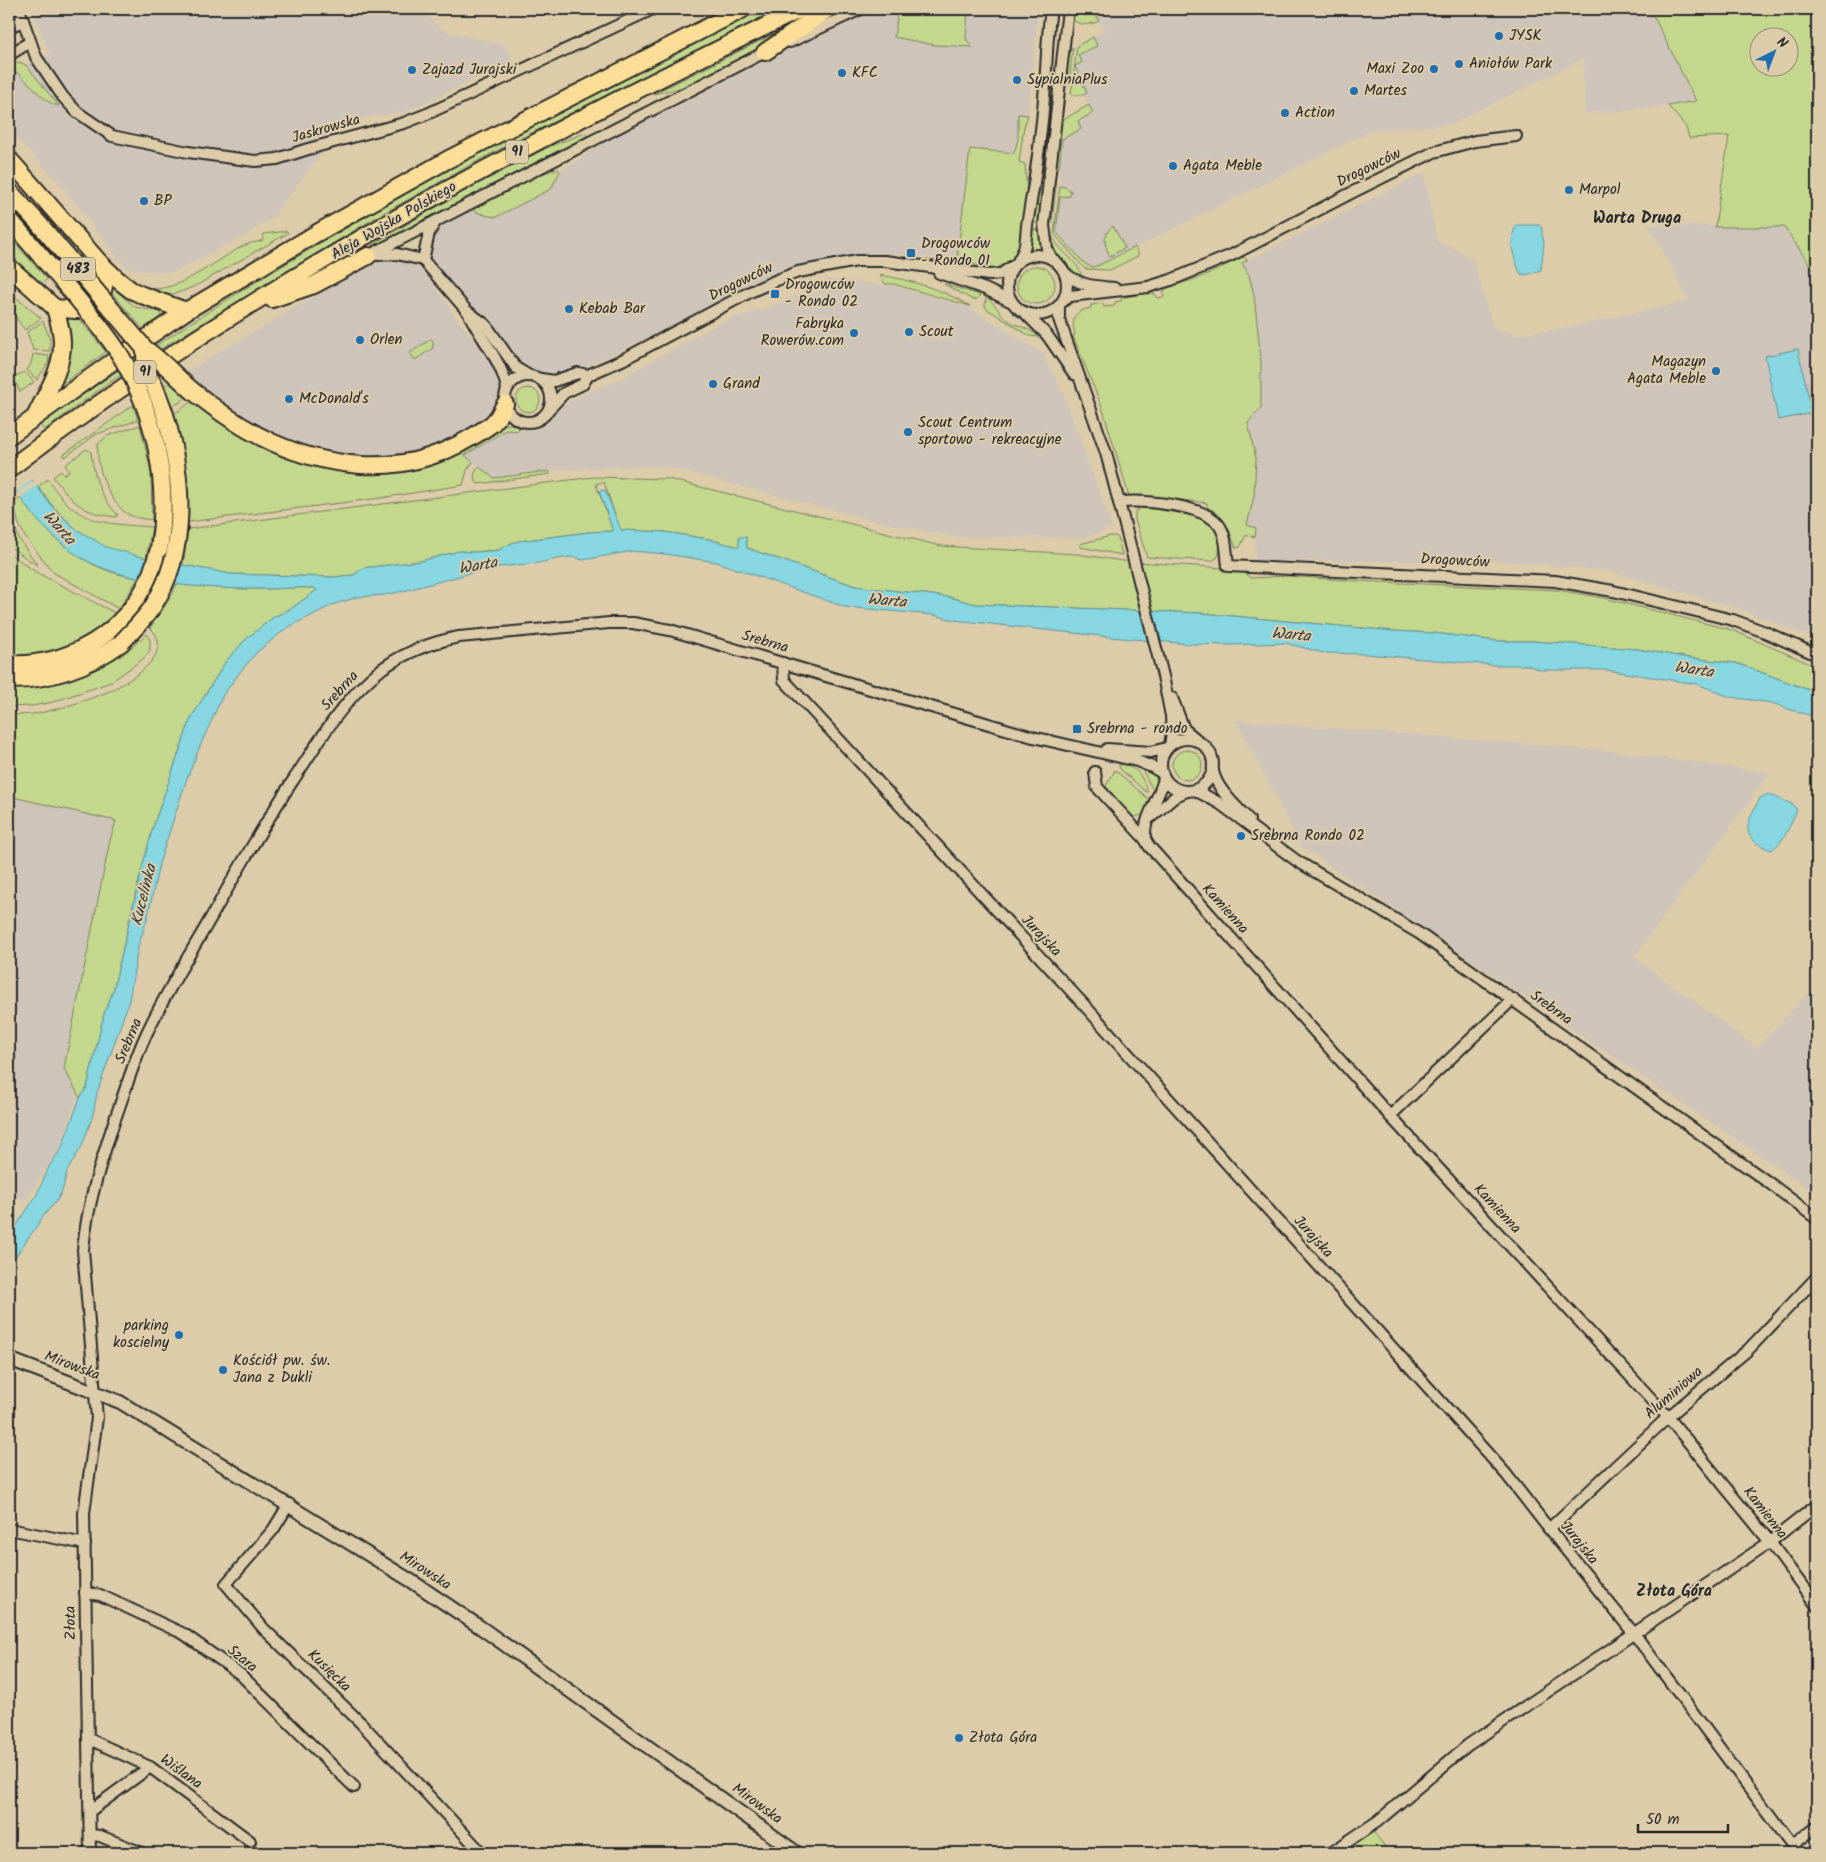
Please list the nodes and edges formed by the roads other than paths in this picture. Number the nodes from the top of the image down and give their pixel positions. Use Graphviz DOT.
graph roads {
  1 [pos="19,9"];
  2 [pos="653,9"];
  3 [pos="743,9"];
  4 [pos="801,9"];
  5 [pos="828,9"];
  6 [pos="861,9"];
  7 [pos="1051,9"];
  8 [pos="1068,9"];
  9 [pos="23,20"];
  10 [pos="9,28"];
  11 [pos="30,42"];
  12 [pos="765,52"];
  13 [pos="9,54"];
  14 [pos="1516,136"];
  15 [pos="9,159"];
  16 [pos="9,191"];
  17 [pos="9,219"];
  18 [pos="437,220"];
  19 [pos="368,256"];
  20 [pos="1052,259"];
  21 [pos="423,260"];
  22 [pos="1019,260"];
  23 [pos="100,263"];
  24 [pos="919,266"];
  25 [pos="9,267"];
  26 [pos="1011,267"];
  27 [pos="1065,273"];
  28 [pos="1130,290"];
  29 [pos="1010,301"];
  30 [pos="1061,304"];
  31 [pos="55,308"];
  32 [pos="242,309"];
  33 [pos="186,311"];
  34 [pos="467,311"];
  35 [pos="1026,314"];
  36 [pos="145,349"];
  37 [pos="528,375"];
  38 [pos="588,375"];
  39 [pos="541,379"];
  40 [pos="1080,383"];
  41 [pos="506,397"];
  42 [pos="551,406"];
  43 [pos="35,417"];
  44 [pos="9,436"];
  45 [pos="9,469"];
  46 [pos="1119,502"];
  47 [pos="1817,655"];
  48 [pos="783,663"];
  49 [pos="9,664"];
  50 [pos="1163,676"];
  51 [pos="9,680"];
  52 [pos="1197,740"];
  53 [pos="1074,746"];
  54 [pos="1168,746"];
  55 [pos="1213,771"];
  56 [pos="1096,772"];
  57 [pos="1163,775"];
  58 [pos="1191,791"];
  59 [pos="1148,820"];
  60 [pos="1261,834"];
  61 [pos="1145,839"];
  62 [pos="1513,999"];
  63 [pos="1390,1116"];
  64 [pos="1817,1219"];
  65 [pos="1817,1277"];
  66 [pos="9,1359"];
  67 [pos="96,1392"];
  68 [pos="1668,1416"];
  69 [pos="289,1504"];
  70 [pos="1817,1505"];
  71 [pos="9,1529"];
  72 [pos="1548,1529"];
  73 [pos="1770,1542"];
  74 [pos="85,1544"];
  75 [pos="85,1594"];
  76 [pos="1817,1606"];
  77 [pos="1635,1635"];
  78 [pos="89,1738"];
  79 [pos="150,1767"];
  80 [pos="354,1787"];
  81 [pos="90,1811"];
  82 [pos="1817,1826"];
  83 [pos="90,1835"];
  84 [pos="250,1840"];
  85 [pos="1795,1849"];
  86 [pos="90,1853"];
  87 [pos="142,1853"];
  88 [pos="482,1853"];
  89 [pos="797,1853"];
  90 [pos="1331,1853"];
  1 -- 9 [label="street, Jaskrowska"];
  2 -- 11 [label="street, Jaskrowska"];
  3 -- 33 [label="main road, Aleja Wojska Polskiego / 91"];
  4 -- 32 [label="main road, Aleja Wojska Polskiego / 91"];
  5 -- 12 [label="main road"];
  6 -- 12 [label="street"];
  7 -- 22 [label="street"];
  8 -- 20 [label="street"];
  9 -- 10 [label="street"];
  9 -- 11 [label="street, Jaskrowska"];
  11 -- 13 [label="street"];
  12 -- 18 [label="street"];
  14 -- 28 [label="street, Drogowców"];
  15 -- 23 [label="main road, 483"];
  16 -- 36 [label="main road, 483, bridge"];
  17 -- 49 [label="main road, bridge"];
  18 -- 19 [label="street"];
  18 -- 21 [label="street"];
  19 -- 21 [label="street"];
  19 -- 32 [label="main road"];
  20 -- 22 [label="street"];
  20 -- 27 [label="street"];
  21 -- 34 [label="street"];
  22 -- 26 [label="street"];
  23 -- 31 [label="main road"];
  23 -- 33 [label="main road"];
  24 -- 26 [label="street, Drogowców"];
  24 -- 29 [label="street, Drogowców"];
  24 -- 38 [label="street, Drogowców"];
  25 -- 31 [label="main road"];
  26 -- 29 [label="street"];
  27 -- 28 [label="street, Drogowców"];
  27 -- 30 [label="street"];
  28 -- 30 [label="street, Drogowców"];
  29 -- 35 [label="street"];
  30 -- 35 [label="street"];
  30 -- 40 [label="street"];
  31 -- 43 [label="main road"];
  32 -- 45 [label="main road, Aleja Wojska Polskiego / 91"];
  33 -- 43 [label="main road, Aleja Wojska Polskiego / 91"];
  34 -- 37 [label="street"];
  34 -- 41 [label="street"];
  35 -- 40 [label="street"];
  36 -- 41 [label="main road, bridge"];
  36 -- 51 [label="main road, bridge"];
  37 -- 39 [label="street"];
  37 -- 41 [label="street"];
  38 -- 39 [label="street, Drogowców"];
  38 -- 42 [label="street, Drogowców"];
  39 -- 42 [label="street"];
  40 -- 46 [label="street"];
  41 -- 42 [label="street"];
  43 -- 44 [label="main road, Aleja Wojska Polskiego / 91"];
  46 -- 47 [label="street, Drogowców"];
  46 -- 50 [label="street"];
  48 -- 53 [label="street, Srebrna"];
  48 -- 67 [label="street, Srebrna"];
  48 -- 72 [label="street, Jurajska"];
  50 -- 52 [label="street"];
  50 -- 54 [label="street"];
  52 -- 54 [label="street"];
  52 -- 55 [label="street"];
  53 -- 54 [label="street, Srebrna"];
  53 -- 57 [label="street, Srebrna"];
  54 -- 57 [label="street"];
  55 -- 58 [label="street"];
  55 -- 60 [label="street, Srebrna"];
  56 -- 61 [label="street, Kamienna"];
  57 -- 58 [label="street"];
  57 -- 59 [label="street"];
  58 -- 59 [label="street"];
  58 -- 60 [label="street, Srebrna"];
  59 -- 61 [label="street"];
  60 -- 62 [label="street, Srebrna"];
  61 -- 63 [label="street, Kamienna"];
  62 -- 63 [label="street"];
  62 -- 64 [label="street, Srebrna"];
  63 -- 68 [label="street, Kamienna"];
  65 -- 68 [label="street, Aluminiowa"];
  66 -- 67 [label="street, Mirowska"];
  67 -- 69 [label="street, Mirowska"];
  67 -- 74 [label="street, Złota"];
  68 -- 72 [label="street, Aluminiowa"];
  68 -- 73 [label="street, Kamienna"];
  69 -- 88 [label="street, Kusięcka"];
  69 -- 89 [label="street, Mirowska"];
  70 -- 73 [label="street"];
  71 -- 74 [label="street"];
  72 -- 77 [label="street, Jurajska"];
  73 -- 76 [label="street, Kamienna"];
  73 -- 77 [label="street"];
  74 -- 75 [label="street, Złota"];
  75 -- 78 [label="street, Złota"];
  75 -- 80 [label="street, Szara"];
  77 -- 85 [label="street, Jurajska"];
  77 -- 90 [label="street"];
  78 -- 79 [label="street, Wiślana"];
  78 -- 81 [label="street, Złota"];
  79 -- 81 [label="street"];
  79 -- 84 [label="street, Wiślana"];
  81 -- 83 [label="street, Złota"];
  82 -- 85 [label="street"];
  83 -- 86 [label="street, Złota"];
  83 -- 87 [label="street"];
}
